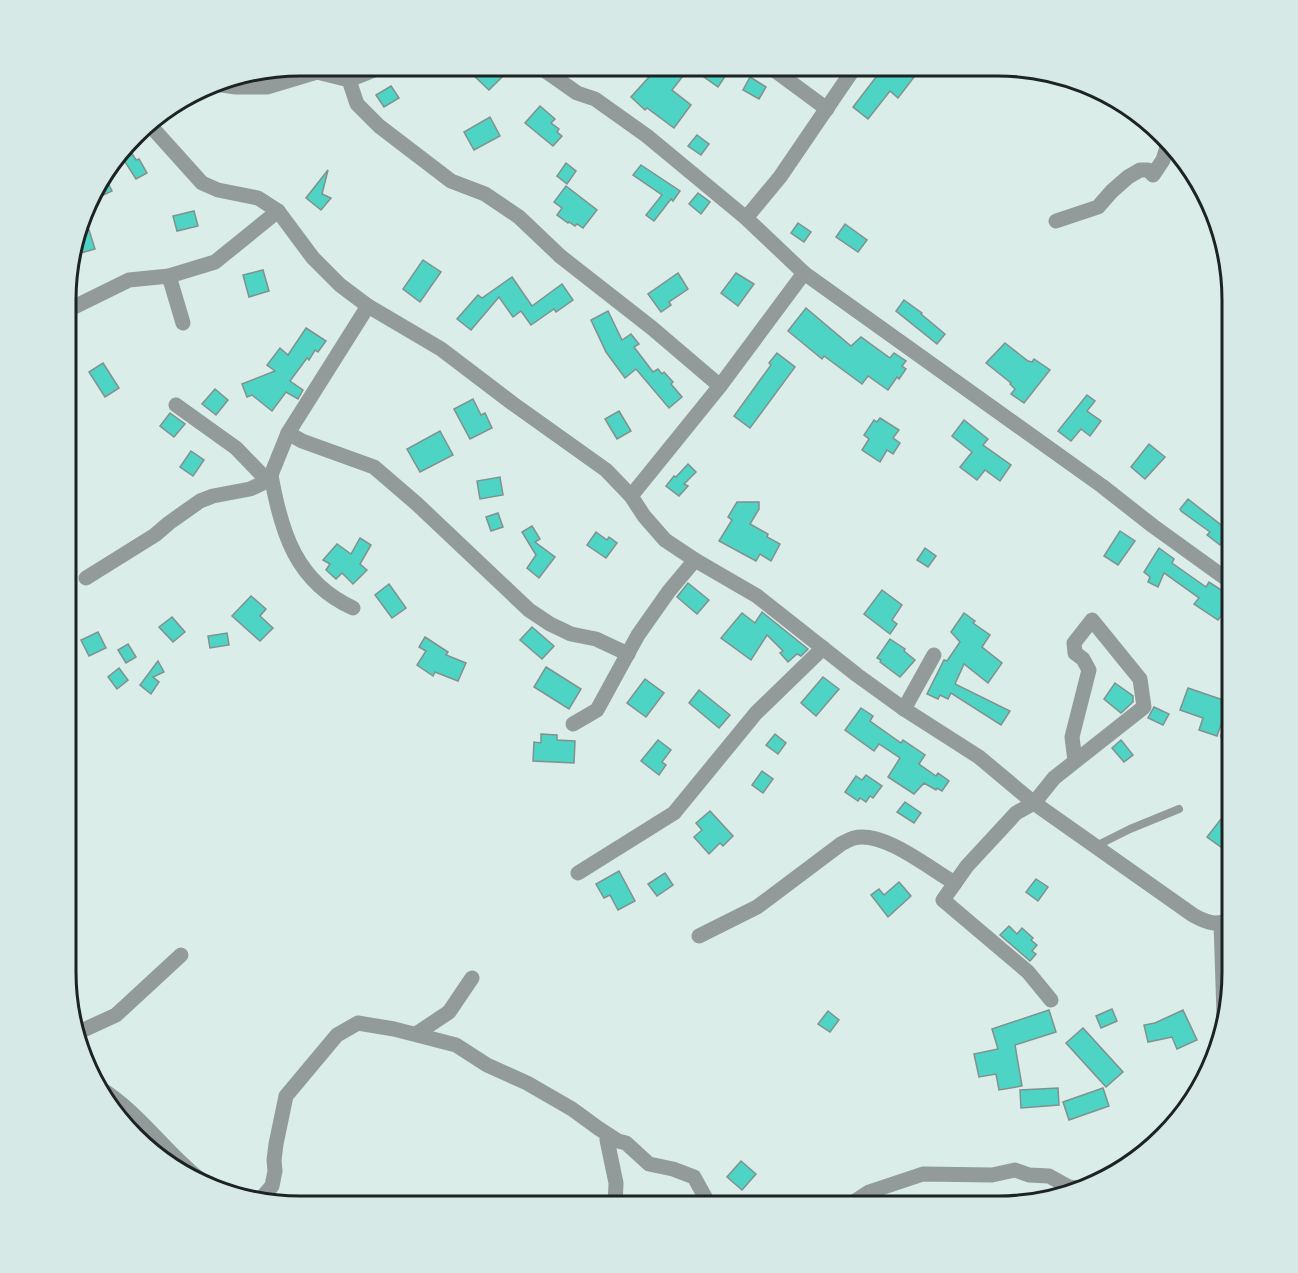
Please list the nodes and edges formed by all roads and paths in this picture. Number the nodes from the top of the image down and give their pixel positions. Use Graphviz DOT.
graph roads {
  1 [pos="304,76"];
  2 [pos="333,76"];
  3 [pos="359,76"];
  4 [pos="553,76"];
  5 [pos="782,76"];
  6 [pos="850,76"];
  7 [pos="349,80"];
  8 [pos="233,87"];
  9 [pos="827,109"];
  10 [pos="155,131"];
  11 [pos="1165,152"];
  12 [pos="278,211"];
  13 [pos="746,218"];
  14 [pos="1056,221"];
  15 [pos="804,273"];
  16 [pos="170,276"];
  17 [pos="77,306"];
  18 [pos="368,306"];
  19 [pos="183,322"];
  20 [pos="720,386"];
  21 [pos="176,405"];
  22 [pos="288,433"];
  23 [pos="269,477"];
  24 [pos="631,496"];
  25 [pos="695,560"];
  26 [pos="1222,576"];
  27 [pos="86,578"];
  28 [pos="353,608"];
  29 [pos="823,648"];
  30 [pos="628,654"];
  31 [pos="934,655"];
  32 [pos="904,709"];
  33 [pos="573,724"];
  34 [pos="1076,761"];
  35 [pos="1034,803"];
  36 [pos="1179,809"];
  37 [pos="1096,846"];
  38 [pos="578,873"];
  39 [pos="955,883"];
  40 [pos="1222,921"];
  41 [pos="699,936"];
  42 [pos="181,955"];
  43 [pos="472,978"];
  44 [pos="1051,1000"];
  45 [pos="84,1031"];
  46 [pos="416,1034"];
  47 [pos="116,1100"];
  48 [pos="609,1135"];
  49 [pos="176,1159"];
  50 [pos="1067,1186"];
  51 [pos="265,1194"];
  52 [pos="615,1196"];
  53 [pos="706,1196"];
  54 [pos="862,1196"];
  1 -- 8 [label="street"];
  2 -- 7 [label="street"];
  3 -- 7 [label="street"];
  4 -- 13 [label="street"];
  5 -- 9 [label="street"];
  6 -- 9 [label="street"];
  7 -- 20 [label="street"];
  9 -- 13 [label="street"];
  10 -- 12 [label="street"];
  11 -- 14 [label="street"];
  12 -- 16 [label="street"];
  12 -- 18 [label="street"];
  13 -- 15 [label="street"];
  15 -- 20 [label="street"];
  15 -- 26 [label="street"];
  16 -- 17 [label="street"];
  16 -- 19 [label="street"];
  18 -- 22 [label="street"];
  18 -- 24 [label="street"];
  20 -- 24 [label="street"];
  21 -- 23 [label="street"];
  22 -- 23 [label="street"];
  22 -- 30 [label="street"];
  23 -- 27 [label="street"];
  23 -- 28 [label="street"];
  24 -- 25 [label="street"];
  25 -- 29 [label="street"];
  25 -- 30 [label="street"];
  29 -- 32 [label="street"];
  29 -- 38 [label="street"];
  30 -- 33 [label="street"];
  31 -- 32 [label="street"];
  32 -- 35 [label="street"];
  34 -- 34 [label="street"];
  34 -- 35 [label="street"];
  35 -- 37 [label="street"];
  35 -- 39 [label="street"];
  36 -- 37 [label="lane"];
  37 -- 40 [label="street"];
  39 -- 41 [label="street"];
  39 -- 44 [label="street"];
  42 -- 45 [label="street"];
  43 -- 46 [label="street"];
  46 -- 48 [label="street"];
  46 -- 51 [label="street"];
  47 -- 49 [label="street"];
  48 -- 52 [label="street"];
  48 -- 53 [label="street"];
  50 -- 54 [label="street"];
}
